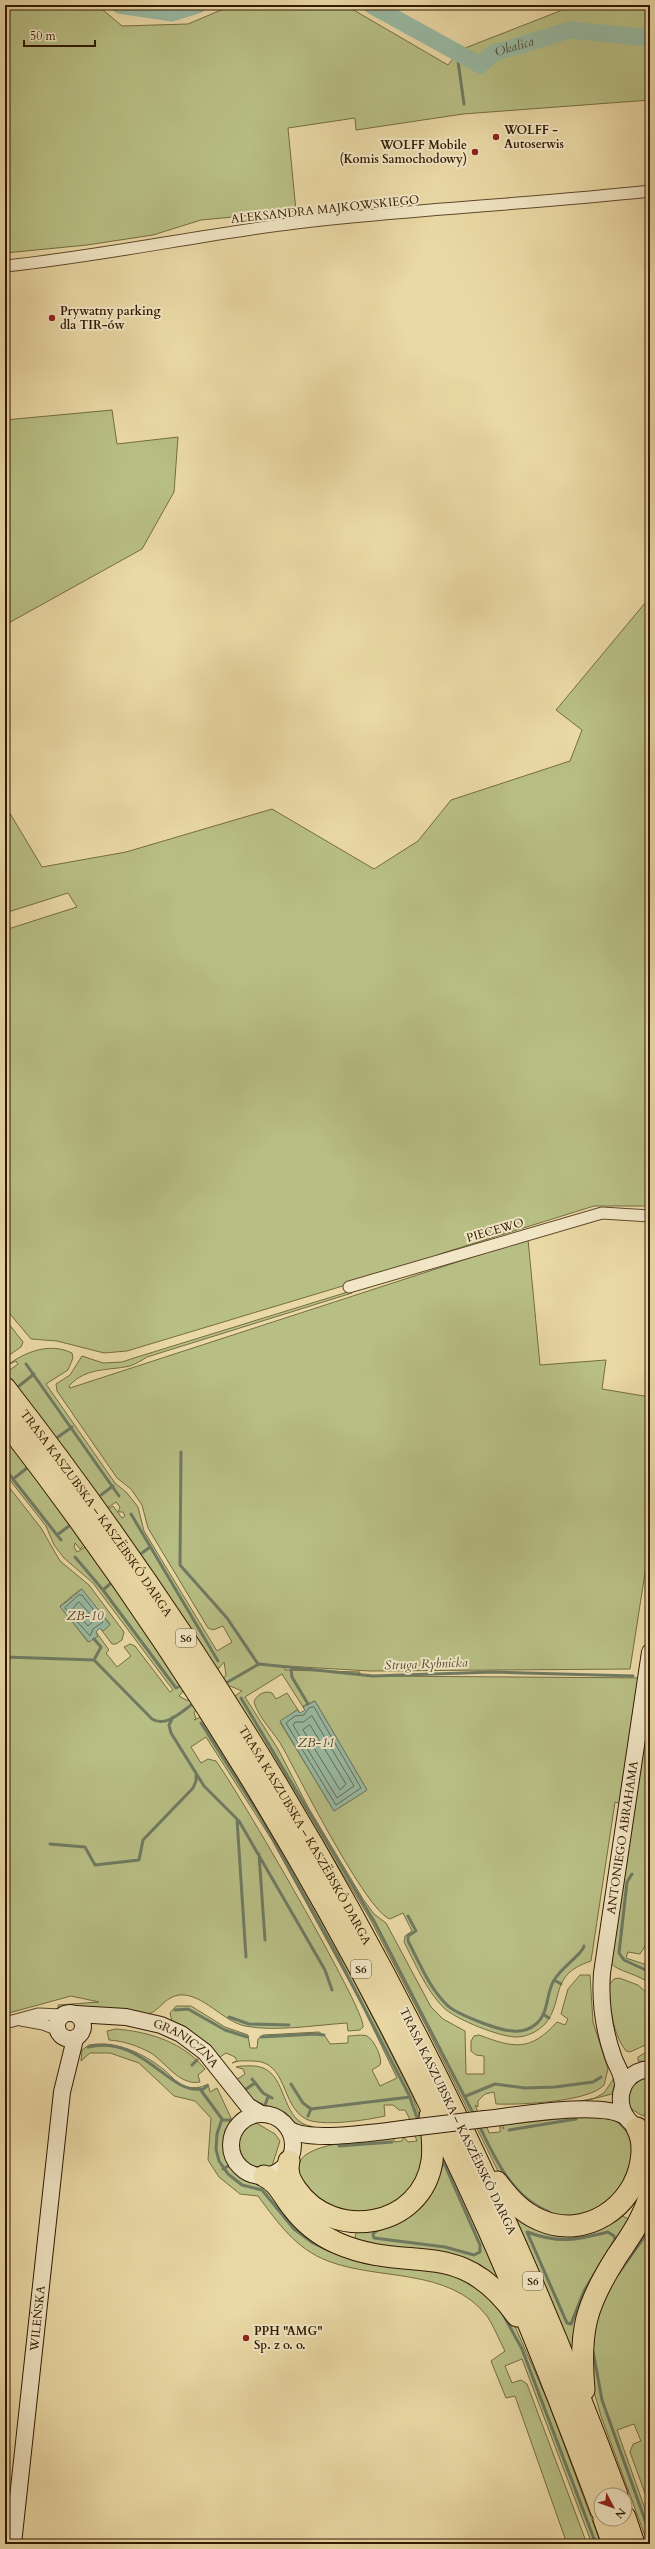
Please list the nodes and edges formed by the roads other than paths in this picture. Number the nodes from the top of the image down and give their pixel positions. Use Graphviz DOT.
graph roads {
  1 [pos="650,191"];
  2 [pos="5,266"];
  3 [pos="650,1216"];
  4 [pos="349,1287"];
  5 [pos="5,1388"];
  6 [pos="5,1421"];
  7 [pos="650,1652"];
  8 [pos="18,2020"];
  9 [pos="5,2023"];
  10 [pos="605,2023"];
  11 [pos="70,2028"];
  12 [pos="647,2069"];
  13 [pos="224,2075"];
  14 [pos="623,2090"];
  15 [pos="428,2101"];
  16 [pos="570,2110"];
  17 [pos="261,2114"];
  18 [pos="638,2126"];
  19 [pos="236,2128"];
  20 [pos="290,2130"];
  21 [pos="342,2136"];
  22 [pos="474,2151"];
  23 [pos="291,2158"];
  24 [pos="264,2176"];
  25 [pos="650,2194"];
  26 [pos="537,2343"];
  27 [pos="586,2412"];
  28 [pos="614,2487"];
  29 [pos="593,2489"];
  30 [pos="607,2527"];
  31 [pos="628,2527"];
  32 [pos="12,2544"];
  33 [pos="613,2544"];
  34 [pos="634,2544"];
  1 -- 2 [label="street, ALEKSANDRA MAJKOWSKIEGO"];
  3 -- 4 [label="street, PIECEWO"];
  5 -- 22 [label="highway, TRASA KASZUBSKA – KASZËBSKÔ DARGA / S6"];
  6 -- 15 [label="highway, TRASA KASZUBSKA – KASZËBSKÔ DARGA / S6"];
  7 -- 10 [label="main road, ANTONIEGO ABRAHAMA"];
  8 -- 9 [label="street"];
  8 -- 11 [label="street"];
  8 -- 11 [label="street"];
  10 -- 12 [label="main road, ANTONIEGO ABRAHAMA"];
  10 -- 14 [label="main road, ANTONIEGO ABRAHAMA"];
  11 -- 13 [label="main road, GRANICZNA"];
  11 -- 32 [label="main road, WILEŃSKA"];
  12 -- 14 [label="main road"];
  13 -- 17 [label="main road, GRANICZNA"];
  13 -- 19 [label="main road, GRANICZNA"];
  14 -- 16 [label="main road"];
  14 -- 18 [label="main road, ANTONIEGO ABRAHAMA"];
  15 -- 23 [label="highway"];
  15 -- 26 [label="highway, TRASA KASZUBSKA – KASZËBSKÔ DARGA / S6"];
  16 -- 18 [label="main road"];
  16 -- 21 [label="main road, bridge"];
  17 -- 19 [label="main road"];
  17 -- 20 [label="main road"];
  18 -- 22 [label="highway"];
  19 -- 24 [label="main road"];
  20 -- 21 [label="main road"];
  20 -- 23 [label="main road"];
  21 -- 23 [label="main road"];
  22 -- 27 [label="highway, TRASA KASZUBSKA – KASZËBSKÔ DARGA / S6"];
  23 -- 24 [label="main road"];
  24 -- 26 [label="highway"];
  25 -- 27 [label="highway"];
  26 -- 29 [label="highway, TRASA KASZUBSKA – KASZËBSKÔ DARGA / S6"];
  27 -- 28 [label="highway, TRASA KASZUBSKA – KASZËBSKÔ DARGA / S6"];
  30 -- 33 [label="highway"];
  31 -- 34 [label="highway"];
}
